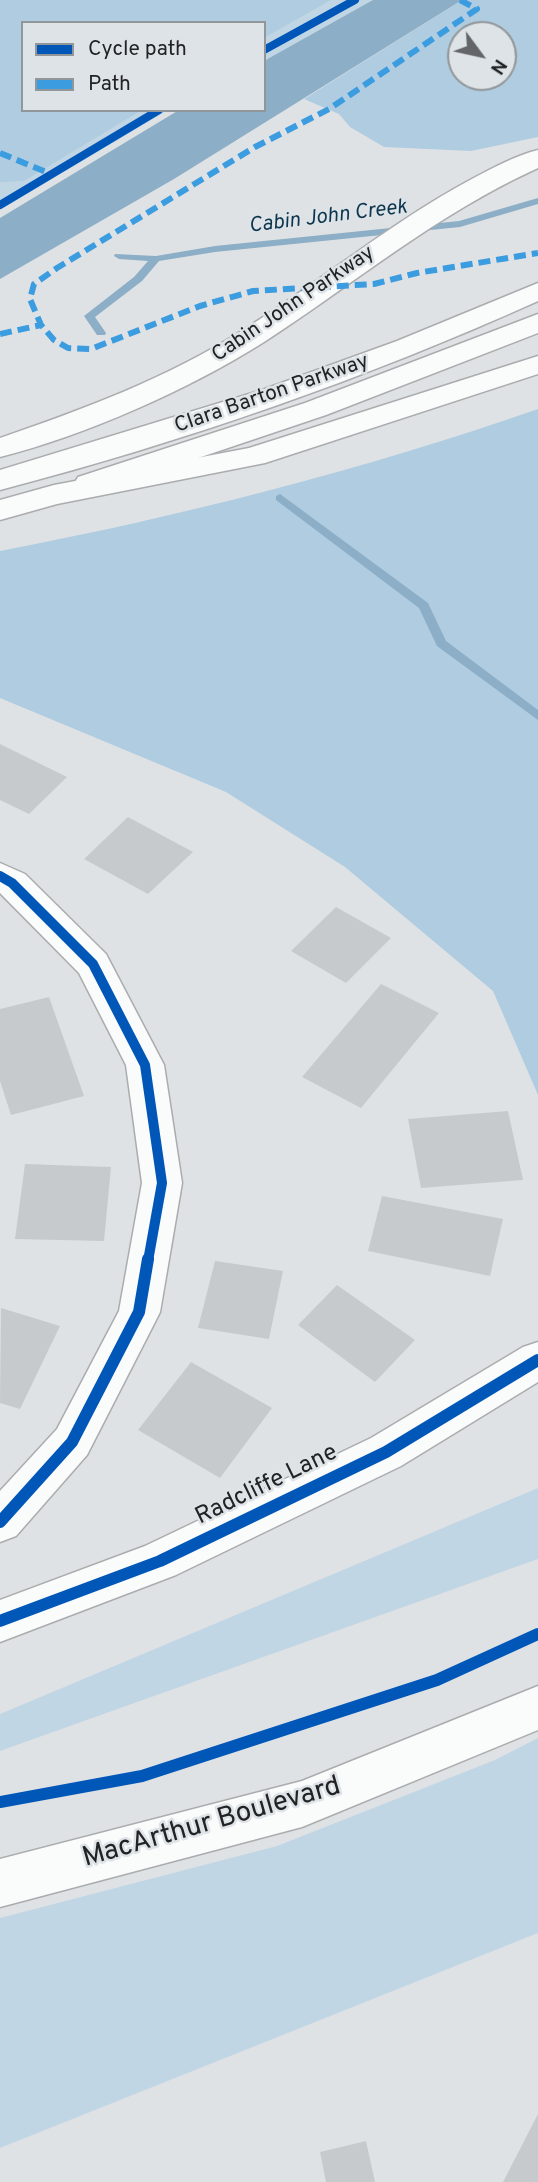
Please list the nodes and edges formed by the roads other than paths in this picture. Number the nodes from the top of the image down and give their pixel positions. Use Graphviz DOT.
graph roads {
  1 [pos="538,158"];
  2 [pos="538,291"];
  3 [pos="538,323"];
  4 [pos="538,365"];
  5 [pos="0,448"];
  6 [pos="0,481"];
  7 [pos="54,495"];
  8 [pos="0,510"];
  9 [pos="0,876"];
  10 [pos="538,1360"];
  11 [pos="0,1522"];
  12 [pos="0,1621"];
  13 [pos="538,1708"];
  14 [pos="0,1883"];
  1 -- 5 [label="main road, Cabin John Parkway"];
  2 -- 6 [label="main road, Clara Barton Parkway"];
  3 -- 7 [label="main road, Clara Barton Parkway"];
  4 -- 7 [label="main road"];
  7 -- 8 [label="main road, Clara Barton Parkway"];
  9 -- 11 [label="main road"];
  10 -- 12 [label="main road, Radcliffe Lane"];
  13 -- 14 [label="main road, MacArthur Boulevard"];
}
